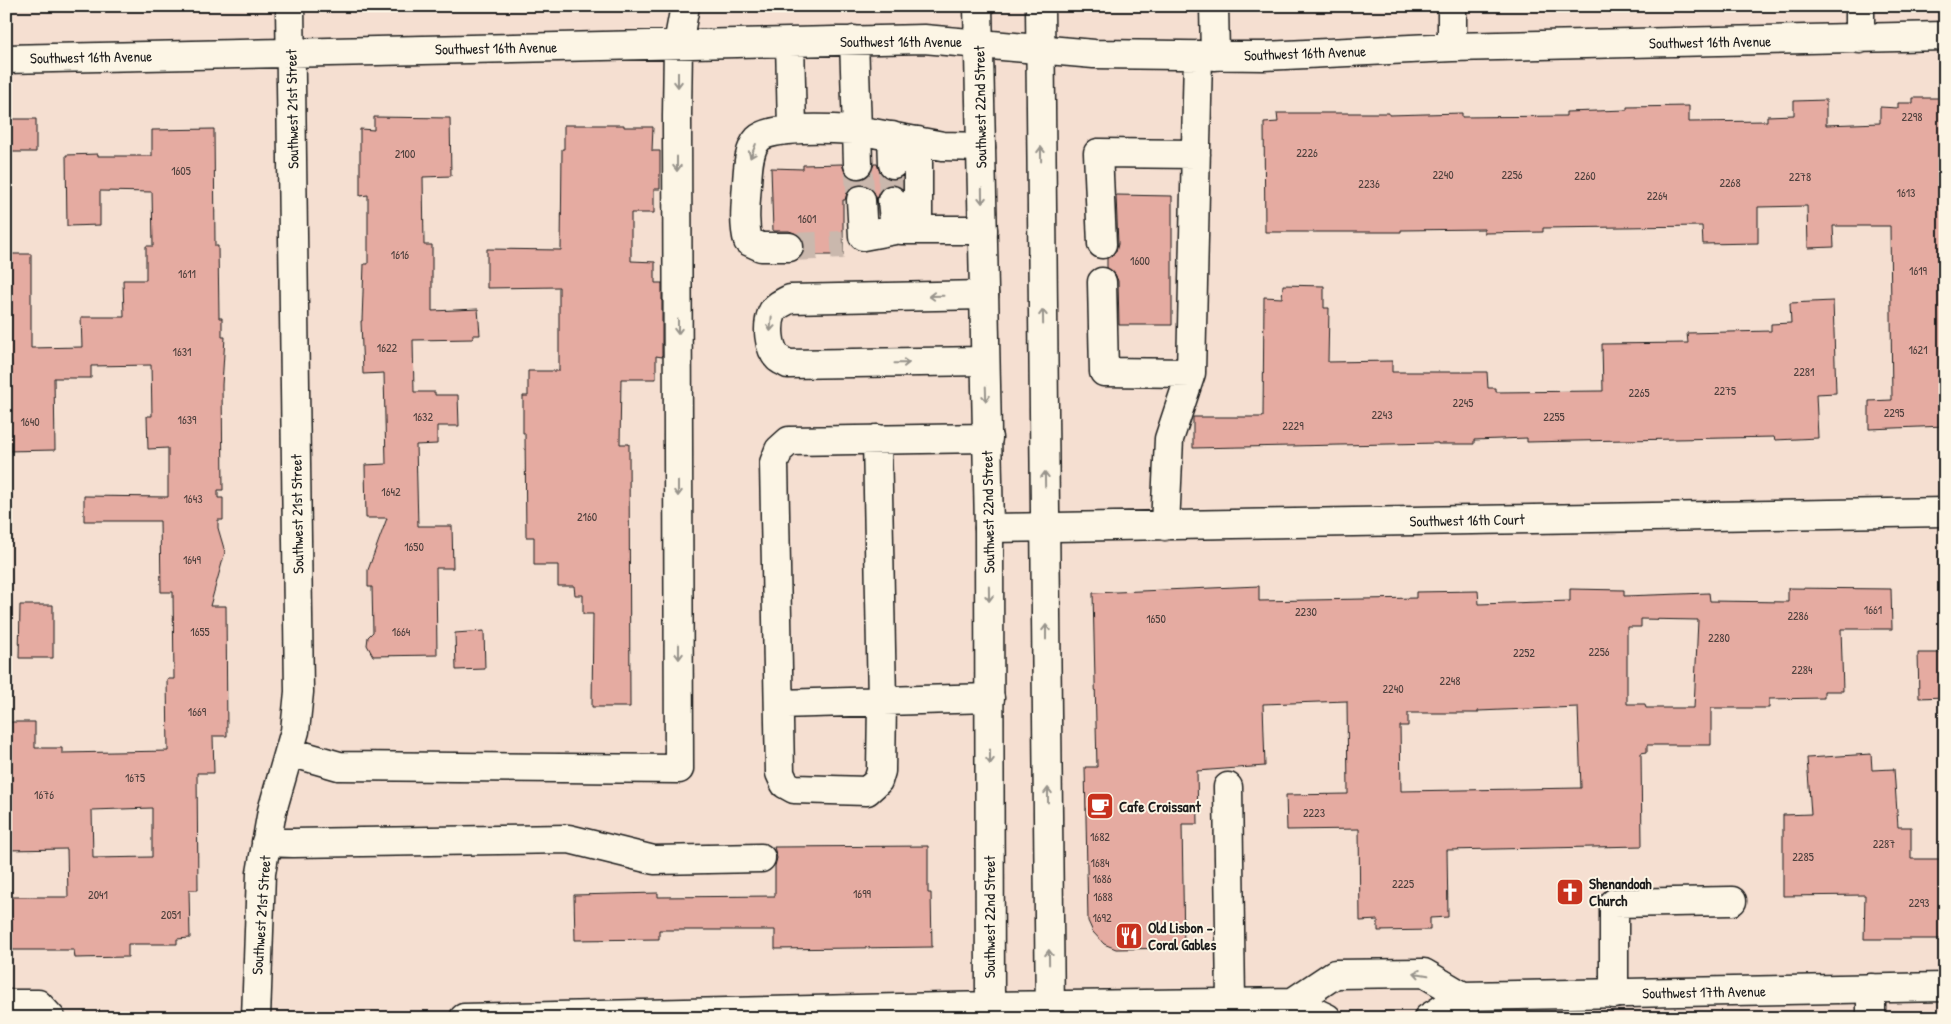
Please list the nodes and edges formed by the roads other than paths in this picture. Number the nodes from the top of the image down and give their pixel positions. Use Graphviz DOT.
graph roads {
  1 [pos="290,6"];
  2 [pos="684,6"];
  3 [pos="978,6"];
  4 [pos="1040,6"];
  5 [pos="1214,6"];
  6 [pos="1452,6"];
  7 [pos="1860,6"];
  8 [pos="1945,36"];
  9 [pos="1860,38"];
  10 [pos="854,40"];
  11 [pos="790,42"];
  12 [pos="979,42"];
  13 [pos="678,44"];
  14 [pos="1452,48"];
  15 [pos="1040,49"];
  16 [pos="291,52"];
  17 [pos="1207,55"];
  18 [pos="6,59"];
  19 [pos="792,129"];
  20 [pos="857,130"];
  21 [pos="905,139"];
  22 [pos="981,147"];
  23 [pos="1196,154"];
  24 [pos="858,164"];
  25 [pos="893,164"];
  26 [pos="861,200"];
  27 [pos="892,200"];
  28 [pos="906,230"];
  29 [pos="983,230"];
  30 [pos="1102,244"];
  31 [pos="789,247"];
  32 [pos="1102,282"];
  33 [pos="984,295"];
  34 [pos="985,361"];
  35 [pos="1191,373"];
  36 [pos="988,438"];
  37 [pos="877,439"];
  38 [pos="1945,512"];
  39 [pos="1165,526"];
  40 [pos="988,528"];
  41 [pos="1045,528"];
  42 [pos="990,698"];
  43 [pos="882,702"];
  44 [pos="779,704"];
  45 [pos="290,752"];
  46 [pos="1228,786"];
  47 [pos="266,842"];
  48 [pos="761,858"];
  49 [pos="1732,901"];
  50 [pos="1945,987"];
  51 [pos="1871,988"];
  52 [pos="1614,994"];
  53 [pos="1231,1002"];
  54 [pos="1293,1002"];
  55 [pos="6,1004"];
  56 [pos="1463,1007"];
  57 [pos="990,1012"];
  58 [pos="1050,1012"];
  59 [pos="810,1014"];
  60 [pos="637,1016"];
  61 [pos="51,1018"];
  62 [pos="256,1018"];
  63 [pos="464,1018"];
  64 [pos="1327,1018"];
  65 [pos="1428,1018"];
  66 [pos="1872,1018"];
  1 -- 16 [label="street, Southwest 21st Street"];
  2 -- 13 [label="street"];
  3 -- 12 [label="street, Southwest 22nd Street"];
  4 -- 15 [label="street"];
  5 -- 17 [label="street"];
  6 -- 14 [label="street"];
  7 -- 9 [label="street"];
  8 -- 9 [label="street, Southwest 16th Avenue"];
  9 -- 14 [label="street, Southwest 16th Avenue"];
  10 -- 11 [label="street, Southwest 16th Avenue"];
  10 -- 12 [label="street, Southwest 16th Avenue"];
  10 -- 20 [label="street"];
  11 -- 13 [label="street, Southwest 16th Avenue"];
  11 -- 19 [label="street"];
  12 -- 15 [label="street, Southwest 16th Avenue"];
  12 -- 22 [label="street, Southwest 22nd Street"];
  13 -- 16 [label="street, Southwest 16th Avenue"];
  13 -- 45 [label="street, one-way"];
  14 -- 17 [label="street, Southwest 16th Avenue"];
  15 -- 17 [label="street, Southwest 16th Avenue"];
  41 -- 15 [label="street, one-way"];
  16 -- 18 [label="street, Southwest 16th Avenue"];
  16 -- 45 [label="street, Southwest 21st Street"];
  17 -- 23 [label="street"];
  19 -- 20 [label="street"];
  19 -- 31 [label="street, one-way"];
  20 -- 21 [label="street"];
  20 -- 24 [label="street"];
  21 -- 22 [label="street"];
  21 -- 25 [label="street"];
  21 -- 28 [label="street"];
  22 -- 29 [label="street, Southwest 22nd Street, one-way"];
  23 -- 30 [label="street"];
  23 -- 35 [label="street"];
  26 -- 28 [label="street"];
  27 -- 28 [label="street"];
  28 -- 29 [label="street"];
  29 -- 33 [label="street, Southwest 22nd Street"];
  32 -- 35 [label="street"];
  33 -- 34 [label="street, Southwest 22nd Street"];
  33 -- 34 [label="street, one-way"];
  34 -- 36 [label="street, Southwest 22nd Street, one-way"];
  35 -- 39 [label="street"];
  36 -- 37 [label="street"];
  36 -- 40 [label="street, Southwest 22nd Street"];
  37 -- 43 [label="street"];
  37 -- 44 [label="street"];
  38 -- 39 [label="street, Southwest 16th Court"];
  39 -- 41 [label="street, Southwest 16th Court"];
  40 -- 41 [label="street, Southwest 16th Court"];
  40 -- 42 [label="street, Southwest 22nd Street, one-way"];
  58 -- 41 [label="street, one-way"];
  42 -- 43 [label="street"];
  42 -- 57 [label="street, Southwest 22nd Street, one-way"];
  43 -- 44 [label="street"];
  43 -- 44 [label="street"];
  45 -- 47 [label="street, Southwest 21st Street"];
  46 -- 53 [label="street"];
  47 -- 48 [label="street"];
  47 -- 62 [label="street, Southwest 21st Street"];
  49 -- 52 [label="street"];
  50 -- 51 [label="street, Southwest 17th Avenue"];
  51 -- 52 [label="street, Southwest 17th Avenue"];
  51 -- 66 [label="street"];
  52 -- 56 [label="street, Southwest 17th Avenue"];
  53 -- 54 [label="street"];
  53 -- 58 [label="street"];
  56 -- 54 [label="street, one-way"];
  54 -- 64 [label="street"];
  55 -- 61 [label="street"];
  56 -- 65 [label="street"];
  57 -- 58 [label="street"];
  57 -- 59 [label="street"];
  59 -- 60 [label="street"];
  60 -- 63 [label="street"];
}
